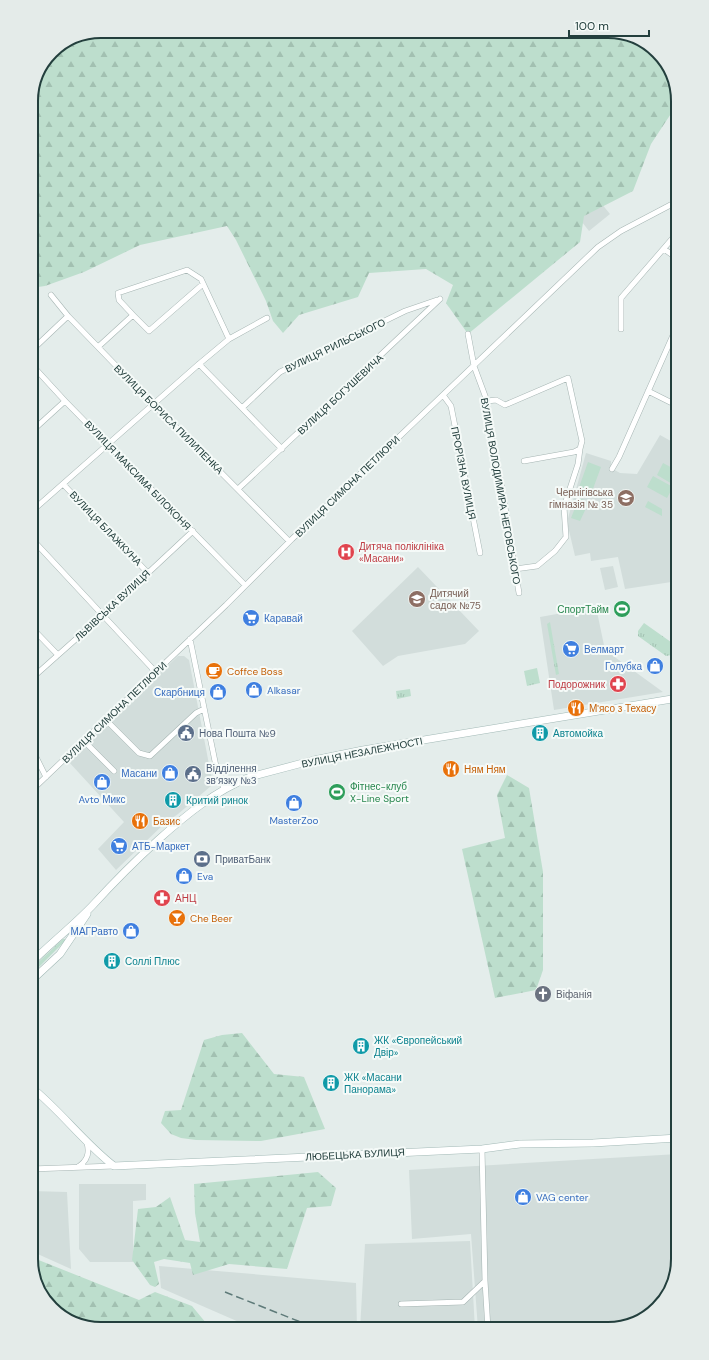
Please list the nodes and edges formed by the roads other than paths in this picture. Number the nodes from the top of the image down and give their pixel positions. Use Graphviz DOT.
graph roads {
  1 [pos="671,205"];
  2 [pos="671,240"];
  3 [pos="664,249"];
  4 [pos="671,254"];
  5 [pos="204,284"];
  6 [pos="51,295"];
  7 [pos="440,298"];
  8 [pos="133,315"];
  9 [pos="68,316"];
  10 [pos="267,318"];
  11 [pos="621,329"];
  12 [pos="468,334"];
  13 [pos="229,339"];
  14 [pos="671,340"];
  15 [pos="38,344"];
  16 [pos="98,347"];
  17 [pos="199,364"];
  18 [pos="474,366"];
  19 [pos="38,372"];
  20 [pos="648,391"];
  21 [pos="443,395"];
  22 [pos="65,401"];
  23 [pos="487,401"];
  24 [pos="671,402"];
  25 [pos="153,404"];
  26 [pos="242,408"];
  27 [pos="38,426"];
  28 [pos="108,444"];
  29 [pos="282,448"];
  30 [pos="580,449"];
  31 [pos="524,461"];
  32 [pos="612,469"];
  33 [pos="63,484"];
  34 [pos="238,489"];
  35 [pos="38,506"];
  36 [pos="192,530"];
  37 [pos="289,541"];
  38 [pos="38,545"];
  39 [pos="480,553"];
  40 [pos="515,569"];
  41 [pos="148,573"];
  42 [pos="245,585"];
  43 [pos="519,593"];
  44 [pos="103,615"];
  45 [pos="38,634"];
  46 [pos="190,639"];
  47 [pos="58,655"];
  48 [pos="38,673"];
  49 [pos="154,673"];
  50 [pos="671,699"];
  51 [pos="204,709"];
  52 [pos="106,720"];
  53 [pos="84,741"];
  54 [pos="38,761"];
  55 [pos="114,771"];
  56 [pos="46,777"];
  57 [pos="38,784"];
  58 [pos="224,788"];
  59 [pos="92,905"];
  60 [pos="38,956"];
  61 [pos="38,974"];
  62 [pos="38,1090"];
  63 [pos="38,1093"];
  64 [pos="41,1095"];
  65 [pos="671,1138"];
  66 [pos="87,1142"];
  67 [pos="482,1149"];
  68 [pos="114,1166"];
  69 [pos="78,1167"];
  70 [pos="38,1169"];
  71 [pos="485,1281"];
  72 [pos="401,1304"];
  73 [pos="488,1322"];
  1 -- 18 [label="street, ВУЛИЦЯ СИМОНА ПЕТЛЮРИ"];
  2 -- 3 [label="street"];
  3 -- 4 [label="street"];
  3 -- 11 [label="street"];
  5 -- 8 [label="street"];
  5 -- 8 [label="street"];
  5 -- 13 [label="street"];
  6 -- 9 [label="street, ВУЛИЦЯ БОРИСА ПИЛИПЕНКА"];
  7 -- 26 [label="street, ВУЛИЦЯ РИЛЬСЬКОГО"];
  7 -- 29 [label="street, ВУЛИЦЯ БОГУШЕВИЧА"];
  8 -- 16 [label="street"];
  9 -- 15 [label="street"];
  9 -- 16 [label="street, ВУЛИЦЯ БОРИСА ПИЛИПЕНКА"];
  10 -- 13 [label="street"];
  12 -- 18 [label="street, ВУЛИЦЯ ВОЛОДИМИРА НЕГОВСЬКОГО"];
  13 -- 17 [label="street"];
  14 -- 20 [label="street"];
  16 -- 25 [label="street, ВУЛИЦЯ БОРИСА ПИЛИПЕНКА"];
  17 -- 25 [label="street"];
  17 -- 26 [label="street"];
  18 -- 21 [label="street, ВУЛИЦЯ СИМОНА ПЕТЛЮРИ"];
  18 -- 23 [label="street, ВУЛИЦЯ ВОЛОДИМИРА НЕГОВСЬКОГО"];
  19 -- 22 [label="street, ВУЛИЦЯ МАКСИМА БІЛОКОНЯ"];
  20 -- 24 [label="street"];
  20 -- 32 [label="street"];
  21 -- 37 [label="street, ВУЛИЦЯ СИМОНА ПЕТЛЮРИ"];
  21 -- 39 [label="street, ПРОРІЗНА ВУЛИЦЯ"];
  22 -- 27 [label="street"];
  22 -- 28 [label="street, ВУЛИЦЯ МАКСИМА БІЛОКОНЯ"];
  23 -- 30 [label="street"];
  23 -- 40 [label="street, ВУЛИЦЯ ВОЛОДИМИРА НЕГОВСЬКОГО"];
  25 -- 28 [label="street"];
  25 -- 34 [label="street, ВУЛИЦЯ БОРИСА ПИЛИПЕНКА"];
  26 -- 29 [label="street"];
  28 -- 33 [label="street"];
  28 -- 36 [label="street, ВУЛИЦЯ МАКСИМА БІЛОКОНЯ"];
  29 -- 34 [label="street, ВУЛИЦЯ БОГУШЕВИЧА"];
  30 -- 31 [label="street"];
  30 -- 40 [label="street"];
  33 -- 35 [label="street"];
  33 -- 41 [label="street, ВУЛИЦЯ БЛАЖКУНА"];
  34 -- 37 [label="street, ВУЛИЦЯ БОРИСА ПИЛИПЕНКА"];
  36 -- 41 [label="street, ЛЬВІВСЬКА ВУЛИЦЯ"];
  36 -- 42 [label="street, ВУЛИЦЯ МАКСИМА БІЛОКОНЯ"];
  37 -- 42 [label="street, ВУЛИЦЯ СИМОНА ПЕТЛЮРИ"];
  38 -- 44 [label="street"];
  40 -- 43 [label="street, ВУЛИЦЯ ВОЛОДИМИРА НЕГОВСЬКОГО"];
  41 -- 44 [label="street, ЛЬВІВСЬКА ВУЛИЦЯ"];
  42 -- 46 [label="street, ВУЛИЦЯ СИМОНА ПЕТЛЮРИ"];
  44 -- 47 [label="street, ЛЬВІВСЬКА ВУЛИЦЯ"];
  44 -- 49 [label="street"];
  45 -- 47 [label="street"];
  46 -- 49 [label="street, ВУЛИЦЯ СИМОНА ПЕТЛЮРИ"];
  46 -- 51 [label="street"];
  47 -- 48 [label="street, ЛЬВІВСЬКА ВУЛИЦЯ"];
  49 -- 52 [label="street, ВУЛИЦЯ СИМОНА ПЕТЛЮРИ"];
  50 -- 58 [label="street, ВУЛИЦЯ НЕЗАЛЕЖНОСТІ"];
  51 -- 52 [label="street"];
  51 -- 58 [label="street"];
  52 -- 53 [label="street, ВУЛИЦЯ СИМОНА ПЕТЛЮРИ"];
  53 -- 55 [label="street"];
  53 -- 56 [label="street, ВУЛИЦЯ СИМОНА ПЕТЛЮРИ"];
  54 -- 56 [label="street"];
  56 -- 57 [label="street, ВУЛИЦЯ СИМОНА ПЕТЛЮРИ"];
  58 -- 59 [label="street, ВУЛИЦЯ НЕЗАЛЕЖНОСТІ"];
  59 -- 60 [label="street, ВУЛИЦЯ НЕЗАЛЕЖНОСТІ"];
  59 -- 61 [label="street, ВУЛИЦЯ НЕЗАЛЕЖНОСТІ"];
  62 -- 64 [label="street"];
  63 -- 64 [label="street"];
  64 -- 66 [label="street"];
  65 -- 67 [label="street, ЛЮБЕЦЬКА ВУЛИЦЯ"];
  66 -- 68 [label="street"];
  66 -- 69 [label="street"];
  67 -- 68 [label="street, ЛЮБЕЦЬКА ВУЛИЦЯ"];
  67 -- 71 [label="street"];
  68 -- 69 [label="street, ЛЮБЕЦЬКА ВУЛИЦЯ"];
  69 -- 70 [label="street, ЛЮБЕЦЬКА ВУЛИЦЯ"];
  71 -- 72 [label="street"];
  71 -- 73 [label="street"];
}
